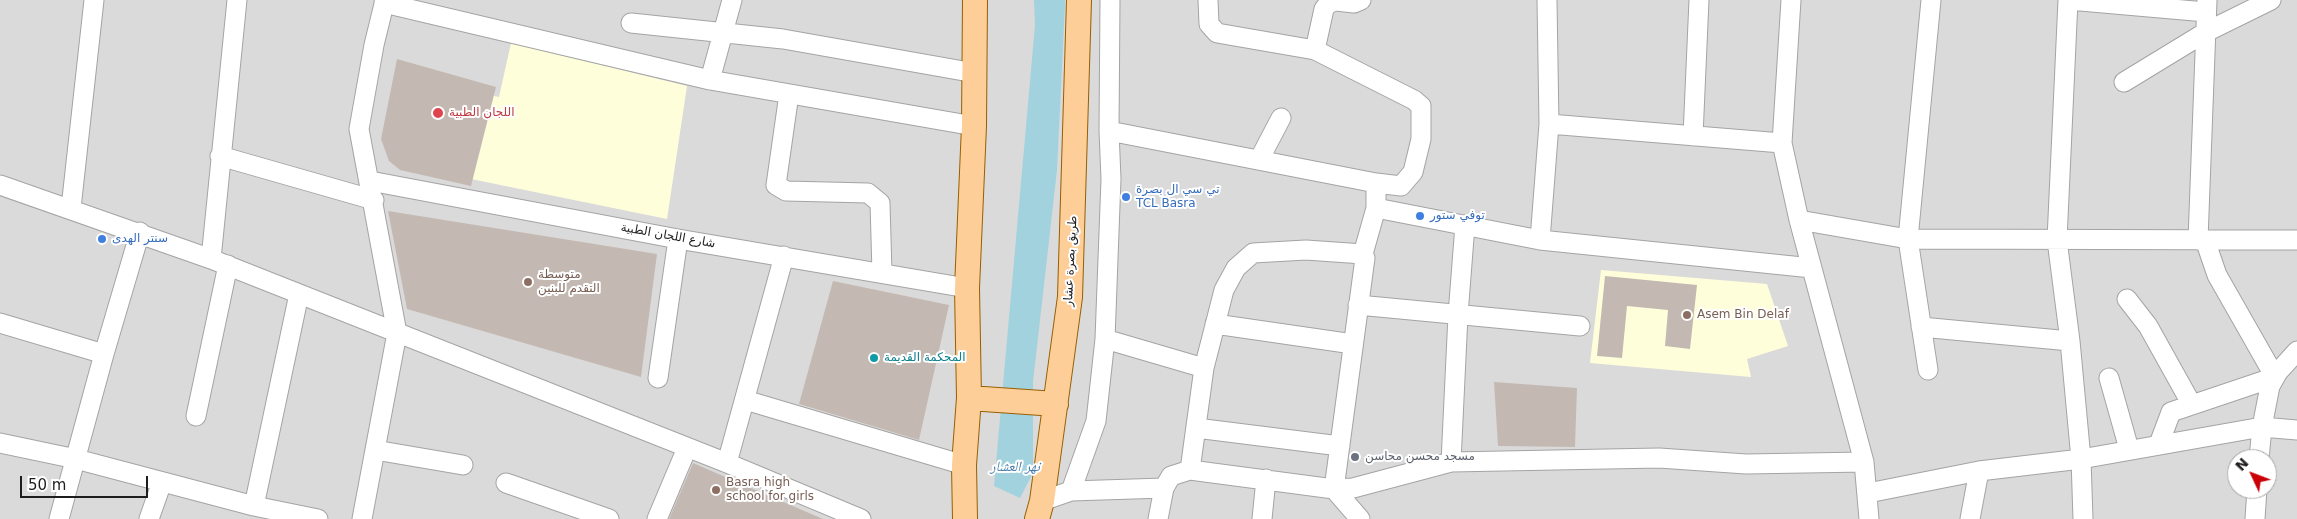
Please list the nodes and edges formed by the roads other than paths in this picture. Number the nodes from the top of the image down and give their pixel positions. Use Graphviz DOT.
graph roads {
  1 [pos="94,0"];
  2 [pos="237,0"];
  3 [pos="732,0"];
  4 [pos="975,0"];
  5 [pos="1079,0"];
  6 [pos="1110,0"];
  7 [pos="1208,0"];
  8 [pos="1361,0"];
  9 [pos="1547,0"];
  10 [pos="1699,0"];
  11 [pos="1791,0"];
  12 [pos="1931,0"];
  13 [pos="2068,0"];
  14 [pos="2271,0"];
  15 [pos="385,2"];
  16 [pos="2206,6"];
  17 [pos="631,23"];
  18 [pos="2206,32"];
  19 [pos="723,34"];
  20 [pos="1315,50"];
  21 [pos="975,73"];
  22 [pos="710,80"];
  23 [pos="2124,82"];
  24 [pos="789,94"];
  25 [pos="1281,118"];
  26 [pos="1548,124"];
  27 [pos="974,126"];
  28 [pos="1109,131"];
  29 [pos="1694,136"];
  30 [pos="1782,143"];
  31 [pos="220,156"];
  32 [pos="1259,160"];
  33 [pos="370,181"];
  34 [pos="1376,183"];
  35 [pos="0,185"];
  36 [pos="374,200"];
  37 [pos="71,208"];
  38 [pos="1376,208"];
  39 [pos="1799,220"];
  40 [pos="1465,225"];
  41 [pos="140,232"];
  42 [pos="678,239"];
  43 [pos="1908,239"];
  44 [pos="1540,240"];
  45 [pos="2057,240"];
  46 [pos="2202,240"];
  47 [pos="2297,240"];
  48 [pos="1363,254"];
  49 [pos="784,256"];
  50 [pos="219,262"];
  51 [pos="1812,268"];
  52 [pos="882,273"];
  53 [pos="966,288"];
  54 [pos="299,294"];
  55 [pos="2127,299"];
  56 [pos="1358,305"];
  57 [pos="1458,315"];
  58 [pos="0,323"];
  59 [pos="1215,324"];
  60 [pos="1580,326"];
  61 [pos="1921,327"];
  62 [pos="397,333"];
  63 [pos="1106,339"];
  64 [pos="2070,341"];
  65 [pos="1353,344"];
  66 [pos="2297,351"];
  67 [pos="104,354"];
  68 [pos="1204,368"];
  69 [pos="1928,370"];
  70 [pos="2275,377"];
  71 [pos="658,378"];
  72 [pos="2109,378"];
  73 [pos="977,398"];
  74 [pos="745,400"];
  75 [pos="1049,403"];
  76 [pos="2192,405"];
  77 [pos="196,416"];
  78 [pos="2262,427"];
  79 [pos="1196,428"];
  80 [pos="2297,430"];
  81 [pos="0,443"];
  82 [pos="2159,444"];
  83 [pos="1340,446"];
  84 [pos="687,448"];
  85 [pos="2129,449"];
  86 [pos="2260,449"];
  87 [pos="375,450"];
  88 [pos="2080,458"];
  89 [pos="76,460"];
  90 [pos="1451,462"];
  91 [pos="1864,462"];
  92 [pos="727,463"];
  93 [pos="463,465"];
  94 [pos="964,465"];
  95 [pos="1190,470"];
  96 [pos="1979,471"];
  97 [pos="1266,479"];
  98 [pos="162,482"];
  99 [pos="506,483"];
  100 [pos="1164,488"];
  101 [pos="1334,489"];
  102 [pos="1071,491"];
  103 [pos="1868,492"];
  104 [pos="2256,499"];
  105 [pos="254,506"];
  106 [pos="1039,510"];
  107 [pos="964,518"];
  108 [pos="59,519"];
  109 [pos="149,519"];
  110 [pos="318,519"];
  111 [pos="362,519"];
  112 [pos="609,519"];
  113 [pos="657,519"];
  114 [pos="861,519"];
  115 [pos="1158,519"];
  116 [pos="1262,519"];
  117 [pos="1360,519"];
  118 [pos="1869,519"];
  119 [pos="1970,519"];
  120 [pos="2083,519"];
  121 [pos="2255,519"];
  1 -- 37 [label="street"];
  2 -- 31 [label="street"];
  3 -- 19 [label="street"];
  4 -- 21 [label="main road"];
  5 -- 75 [label="main road, طريق بصرة عشار"];
  6 -- 28 [label="street"];
  7 -- 20 [label="street"];
  8 -- 20 [label="street"];
  9 -- 26 [label="street"];
  10 -- 29 [label="street"];
  11 -- 30 [label="street"];
  12 -- 43 [label="street"];
  13 -- 16 [label="street"];
  13 -- 45 [label="street"];
  14 -- 18 [label="street"];
  15 -- 22 [label="street"];
  15 -- 33 [label="street"];
  16 -- 18 [label="street"];
  17 -- 19 [label="street"];
  18 -- 23 [label="street"];
  18 -- 46 [label="street"];
  19 -- 21 [label="street"];
  19 -- 22 [label="street"];
  20 -- 34 [label="street"];
  21 -- 27 [label="main road"];
  22 -- 24 [label="street"];
  24 -- 27 [label="street"];
  24 -- 52 [label="street"];
  25 -- 32 [label="street"];
  26 -- 29 [label="street"];
  26 -- 44 [label="street"];
  27 -- 53 [label="main road"];
  28 -- 32 [label="street"];
  28 -- 63 [label="street"];
  29 -- 30 [label="street"];
  30 -- 39 [label="street"];
  31 -- 36 [label="street"];
  31 -- 50 [label="street"];
  32 -- 34 [label="street"];
  33 -- 36 [label="street"];
  33 -- 42 [label="street, شارع اللجان الطبية"];
  34 -- 38 [label="street"];
  35 -- 37 [label="street"];
  36 -- 62 [label="street"];
  37 -- 41 [label="street"];
  38 -- 40 [label="street"];
  38 -- 48 [label="street"];
  39 -- 43 [label="street"];
  39 -- 51 [label="street"];
  40 -- 44 [label="street"];
  40 -- 57 [label="street"];
  41 -- 50 [label="street"];
  41 -- 67 [label="street"];
  42 -- 49 [label="street, شارع اللجان الطبية"];
  42 -- 71 [label="street"];
  43 -- 45 [label="street"];
  43 -- 61 [label="street"];
  44 -- 51 [label="street"];
  45 -- 46 [label="street"];
  45 -- 64 [label="street"];
  46 -- 47 [label="street"];
  46 -- 70 [label="street"];
  48 -- 56 [label="street"];
  48 -- 59 [label="street"];
  49 -- 52 [label="street, شارع اللجان الطبية"];
  49 -- 74 [label="street"];
  50 -- 54 [label="street"];
  50 -- 77 [label="street"];
  51 -- 91 [label="street"];
  52 -- 53 [label="street, شارع اللجان الطبية"];
  53 -- 73 [label="main road"];
  54 -- 62 [label="street"];
  54 -- 105 [label="street"];
  55 -- 76 [label="street"];
  56 -- 57 [label="street"];
  56 -- 65 [label="street"];
  57 -- 60 [label="street"];
  57 -- 90 [label="street"];
  58 -- 67 [label="street"];
  59 -- 65 [label="street"];
  59 -- 68 [label="street"];
  61 -- 64 [label="street"];
  61 -- 69 [label="street"];
  62 -- 84 [label="street"];
  62 -- 87 [label="street"];
  63 -- 68 [label="street"];
  63 -- 102 [label="street"];
  64 -- 88 [label="street"];
  65 -- 83 [label="street"];
  66 -- 70 [label="street"];
  67 -- 89 [label="street"];
  68 -- 79 [label="street"];
  70 -- 76 [label="street"];
  70 -- 78 [label="street"];
  72 -- 85 [label="street"];
  73 -- 75 [label="main road"];
  73 -- 94 [label="main road"];
  74 -- 92 [label="street"];
  74 -- 94 [label="street"];
  75 -- 106 [label="main road, طريق بصرة عشار"];
  76 -- 82 [label="street"];
  78 -- 80 [label="street"];
  78 -- 82 [label="street"];
  78 -- 86 [label="street"];
  79 -- 83 [label="street"];
  79 -- 95 [label="street"];
  81 -- 89 [label="street"];
  82 -- 85 [label="street"];
  83 -- 101 [label="street"];
  84 -- 92 [label="street"];
  84 -- 113 [label="street"];
  85 -- 88 [label="street"];
  87 -- 93 [label="street"];
  87 -- 111 [label="street"];
  88 -- 96 [label="street"];
  88 -- 120 [label="street"];
  89 -- 98 [label="street"];
  89 -- 108 [label="street"];
  90 -- 91 [label="street"];
  90 -- 101 [label="street"];
  91 -- 103 [label="street"];
  92 -- 114 [label="street"];
  94 -- 107 [label="main road"];
  95 -- 97 [label="street"];
  95 -- 100 [label="street"];
  96 -- 103 [label="street"];
  96 -- 119 [label="street"];
  97 -- 101 [label="street"];
  97 -- 116 [label="street"];
  98 -- 105 [label="street"];
  98 -- 109 [label="street"];
  99 -- 112 [label="street"];
  100 -- 102 [label="street"];
  100 -- 115 [label="street"];
  101 -- 117 [label="street"];
  102 -- 106 [label="street"];
  103 -- 118 [label="street"];
  104 -- 121 [label="street"];
  105 -- 110 [label="street"];
}
